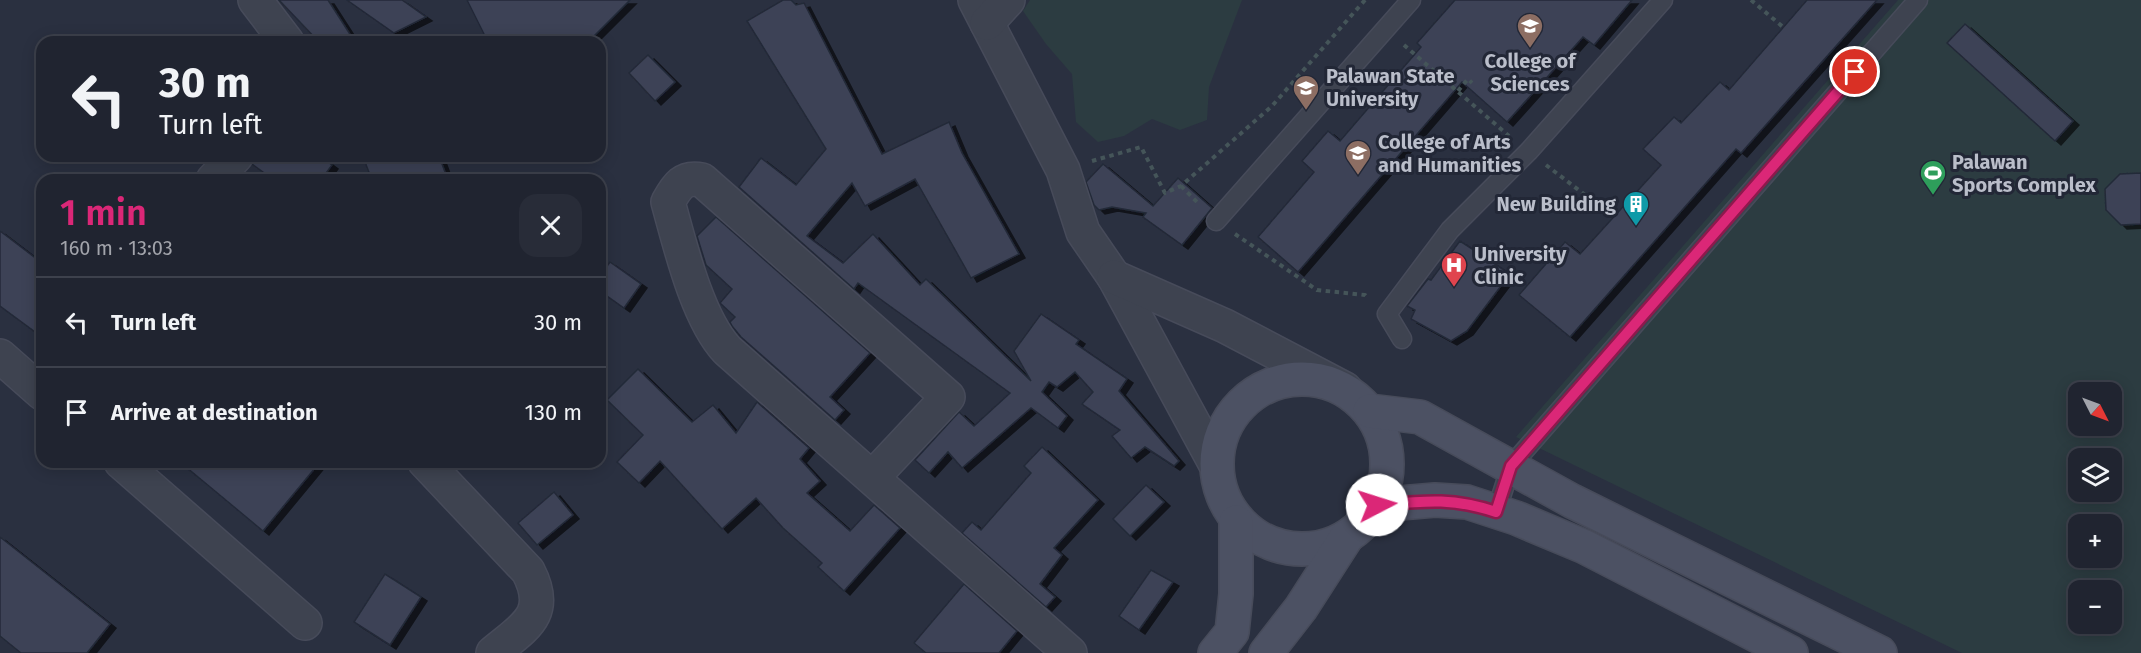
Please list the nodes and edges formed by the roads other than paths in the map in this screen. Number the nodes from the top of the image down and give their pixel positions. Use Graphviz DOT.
graph roads {
  1 [pos="255,0"];
  2 [pos="1411,0"];
  3 [pos="1663,0"];
  4 [pos="1918,0"];
  5 [pos="990,8"];
  6 [pos="282,36"];
  7 [pos="230,162"];
  8 [pos="219,174"];
  9 [pos="1216,220"];
  10 [pos="1114,277"];
  11 [pos="1402,339"];
  12 [pos="0,356"];
  13 [pos="36,388"];
  14 [pos="1345,389"];
  15 [pos="1370,411"];
  16 [pos="1215,463"];
  17 [pos="1511,466"];
  18 [pos="128,468"];
  19 [pos="431,468"];
  20 [pos="872,478"];
  21 [pos="1377,505"];
  22 [pos="1496,512"];
  23 [pos="1236,522"];
  24 [pos="1346,538"];
  25 [pos="305,623"];
  26 [pos="493,653"];
  27 [pos="1070,653"];
  28 [pos="1215,653"];
  29 [pos="1266,653"];
  30 [pos="1791,653"];
  31 [pos="1880,653"];
  1 -- 6 [label="street"];
  2 -- 9 [label="lane"];
  3 -- 11 [label="lane"];
  4 -- 17 [label="lane"];
  5 -- 10 [label="street"];
  7 -- 8 [label="street"];
  10 -- 14 [label="street"];
  10 -- 16 [label="street"];
  12 -- 13 [label="street"];
  14 -- 15 [label="street"];
  14 -- 16 [label="street"];
  15 -- 17 [label="street"];
  15 -- 21 [label="street"];
  16 -- 23 [label="street"];
  17 -- 22 [label="lane"];
  17 -- 31 [label="street"];
  18 -- 25 [label="street"];
  19 -- 26 [label="street"];
  20 -- 20 [label="street"];
  20 -- 27 [label="street"];
  21 -- 22 [label="street"];
  21 -- 24 [label="street"];
  22 -- 30 [label="street"];
  23 -- 24 [label="street"];
  23 -- 28 [label="street"];
  24 -- 29 [label="street"];
}
